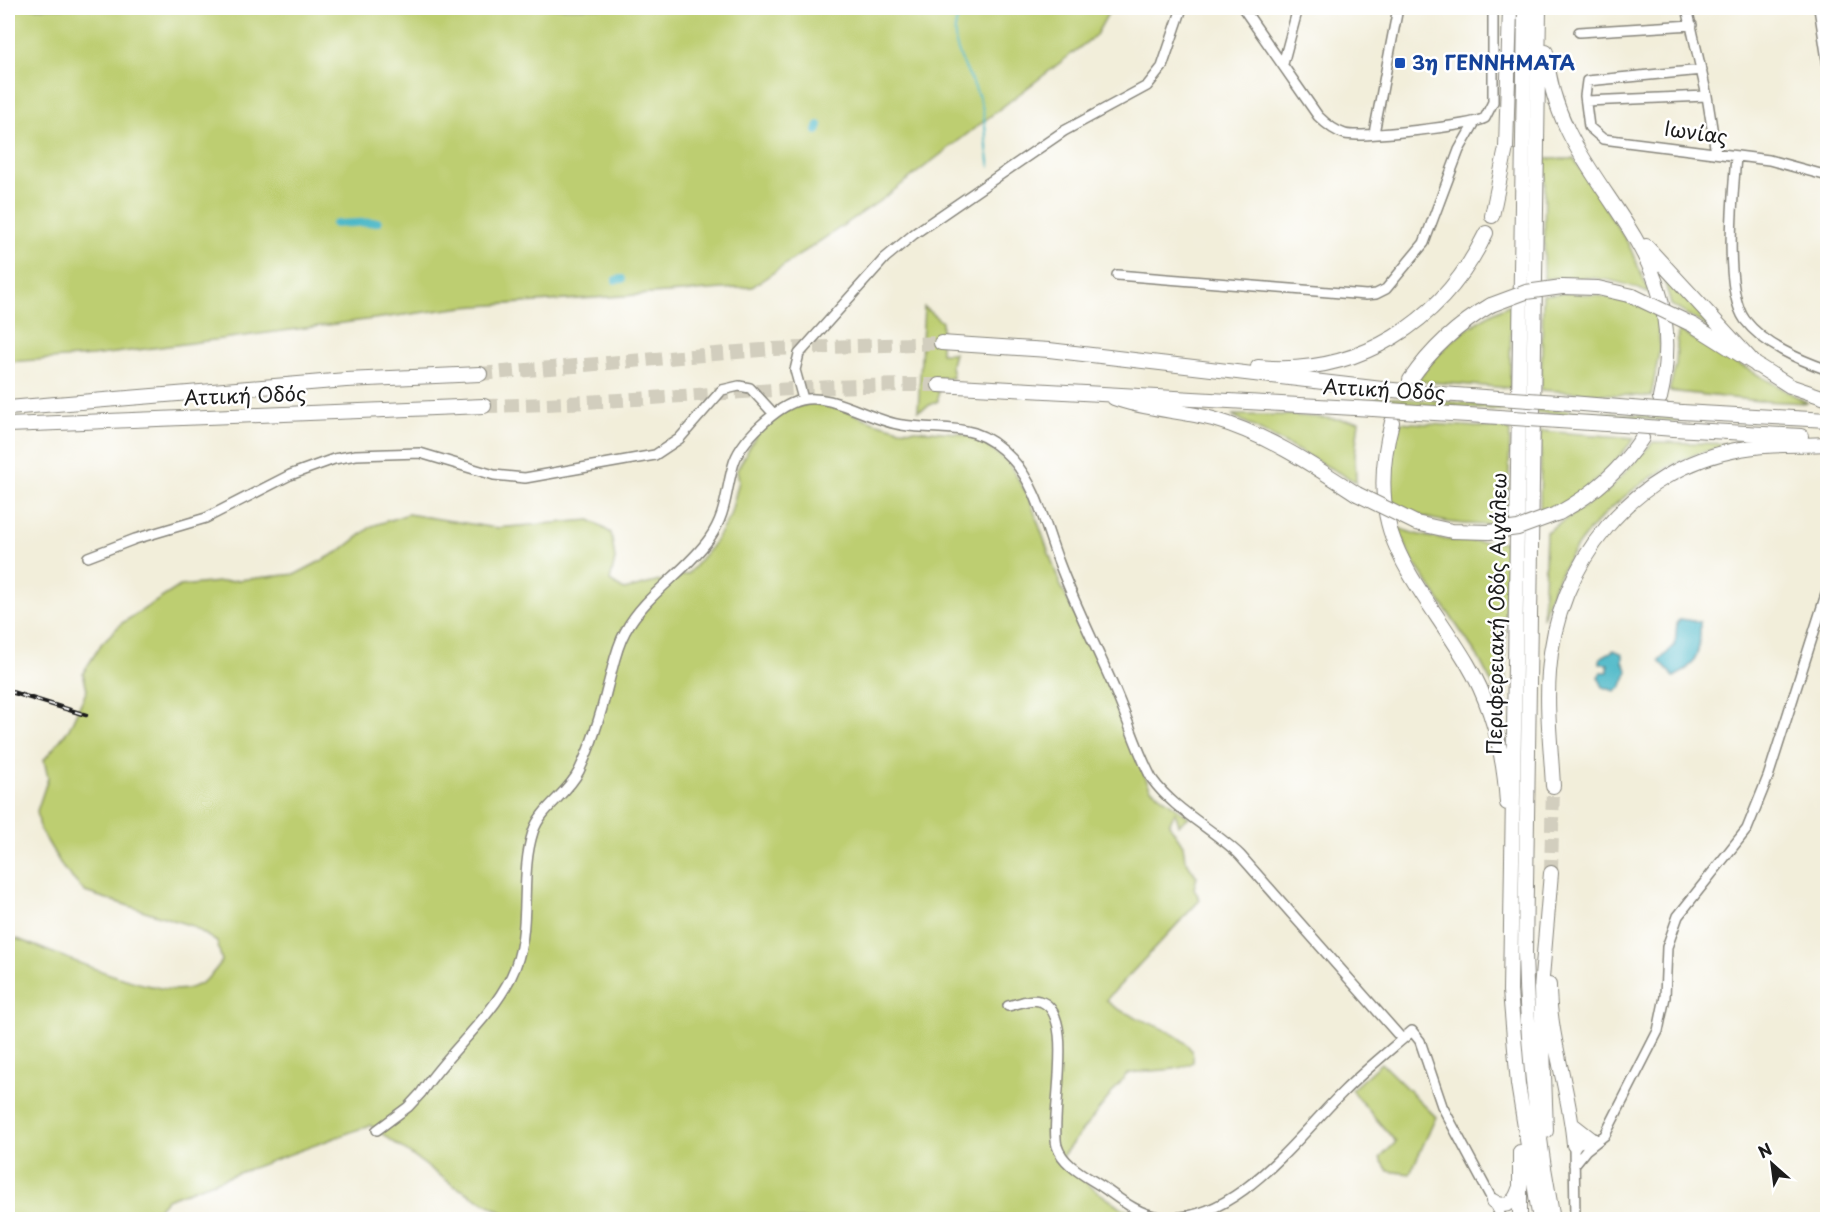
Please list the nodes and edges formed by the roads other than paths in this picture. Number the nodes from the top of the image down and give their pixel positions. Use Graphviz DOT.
graph roads {
  1 [pos="1182,8"];
  2 [pos="1243,8"];
  3 [pos="1298,8"];
  4 [pos="1398,8"];
  5 [pos="1492,8"];
  6 [pos="1509,8"];
  7 [pos="1525,8"];
  8 [pos="1539,8"];
  9 [pos="1545,8"];
  10 [pos="1687,8"];
  11 [pos="1819,8"];
  12 [pos="1692,25"];
  13 [pos="1579,32"];
  14 [pos="1283,64"];
  15 [pos="1827,66"];
  16 [pos="1702,70"];
  17 [pos="1707,96"];
  18 [pos="1586,101"];
  19 [pos="1475,122"];
  20 [pos="1374,134"];
  21 [pos="1716,153"];
  22 [pos="1736,157"];
  23 [pos="1827,176"];
  24 [pos="1492,216"];
  25 [pos="1631,229"];
  26 [pos="1486,233"];
  27 [pos="1118,275"];
  28 [pos="941,343"];
  29 [pos="1157,362"];
  30 [pos="1757,366"];
  31 [pos="1827,370"];
  32 [pos="480,374"];
  33 [pos="1410,380"];
  34 [pos="939,385"];
  35 [pos="1099,393"];
  36 [pos="1660,398"];
  37 [pos="803,399"];
  38 [pos="1827,399"];
  39 [pos="484,406"];
  40 [pos="8,408"];
  41 [pos="774,414"];
  42 [pos="1827,420"];
  43 [pos="1392,422"];
  44 [pos="8,425"];
  45 [pos="1642,438"];
  46 [pos="1827,438"];
  47 [pos="1827,444"];
  48 [pos="88,557"];
  49 [pos="1827,588"];
  50 [pos="1552,786"];
  51 [pos="1551,873"];
  52 [pos="1550,897"];
  53 [pos="1513,903"];
  54 [pos="1008,1006"];
  55 [pos="1402,1039"];
  56 [pos="1515,1040"];
  57 [pos="1573,1125"];
  58 [pos="377,1131"];
  59 [pos="1598,1137"];
  60 [pos="1574,1145"];
  61 [pos="1574,1165"];
  62 [pos="1521,1181"];
  63 [pos="1493,1201"];
  64 [pos="1503,1220"];
  65 [pos="1520,1220"];
  66 [pos="1540,1220"];
  67 [pos="1554,1220"];
  68 [pos="1575,1220"];
  1 -- 37 [label="street"];
  2 -- 14 [label="street"];
  3 -- 14 [label="street"];
  4 -- 20 [label="street"];
  5 -- 19 [label="street"];
  6 -- 24 [label="highway"];
  7 -- 53 [label="highway, Περιφερειακή Οδός Αιγάλεω"];
  8 -- 67 [label="highway, Περιφερειακή Οδός Αιγάλεω"];
  9 -- 25 [label="highway"];
  10 -- 12 [label="street"];
  11 -- 15 [label="street"];
  12 -- 13 [label="street"];
  12 -- 16 [label="street"];
  14 -- 20 [label="street"];
  16 -- 17 [label="street"];
  16 -- 18 [label="street"];
  17 -- 18 [label="street"];
  17 -- 21 [label="street"];
  18 -- 21 [label="street, Ιωνίας"];
  19 -- 20 [label="street"];
  19 -- 27 [label="street"];
  21 -- 22 [label="street, Ιωνίας"];
  22 -- 23 [label="street, Ιωνίας"];
  22 -- 31 [label="street"];
  25 -- 30 [label="highway"];
  25 -- 36 [label="highway"];
  26 -- 29 [label="highway"];
  28 -- 29 [label="highway, Αττική Οδός"];
  29 -- 42 [label="highway, Αττική Οδός, bridge"];
  30 -- 33 [label="highway, bridge"];
  30 -- 38 [label="highway"];
  32 -- 40 [label="highway, Αττική Οδός"];
  34 -- 35 [label="highway, Αττική Οδός"];
  35 -- 45 [label="highway, bridge"];
  35 -- 46 [label="highway, Αττική Οδός, bridge"];
  37 -- 41 [label="street"];
  37 -- 55 [label="street"];
  39 -- 44 [label="highway, Αττική Οδός"];
  41 -- 48 [label="street"];
  41 -- 58 [label="street"];
  43 -- 53 [label="highway"];
  47 -- 50 [label="highway"];
  49 -- 59 [label="street"];
  51 -- 52 [label="highway"];
  52 -- 57 [label="highway"];
  52 -- 67 [label="highway"];
  53 -- 56 [label="highway, Περιφερειακή Οδός Αιγάλεω"];
  54 -- 55 [label="street"];
  55 -- 63 [label="street"];
  56 -- 62 [label="highway"];
  56 -- 66 [label="highway, Περιφερειακή Οδός Αιγάλεω"];
  57 -- 59 [label="highway"];
  57 -- 60 [label="highway"];
  59 -- 60 [label="street"];
  59 -- 61 [label="street"];
  60 -- 61 [label="street"];
  61 -- 68 [label="street"];
  62 -- 63 [label="highway"];
  62 -- 65 [label="highway"];
  63 -- 64 [label="street"];
}
